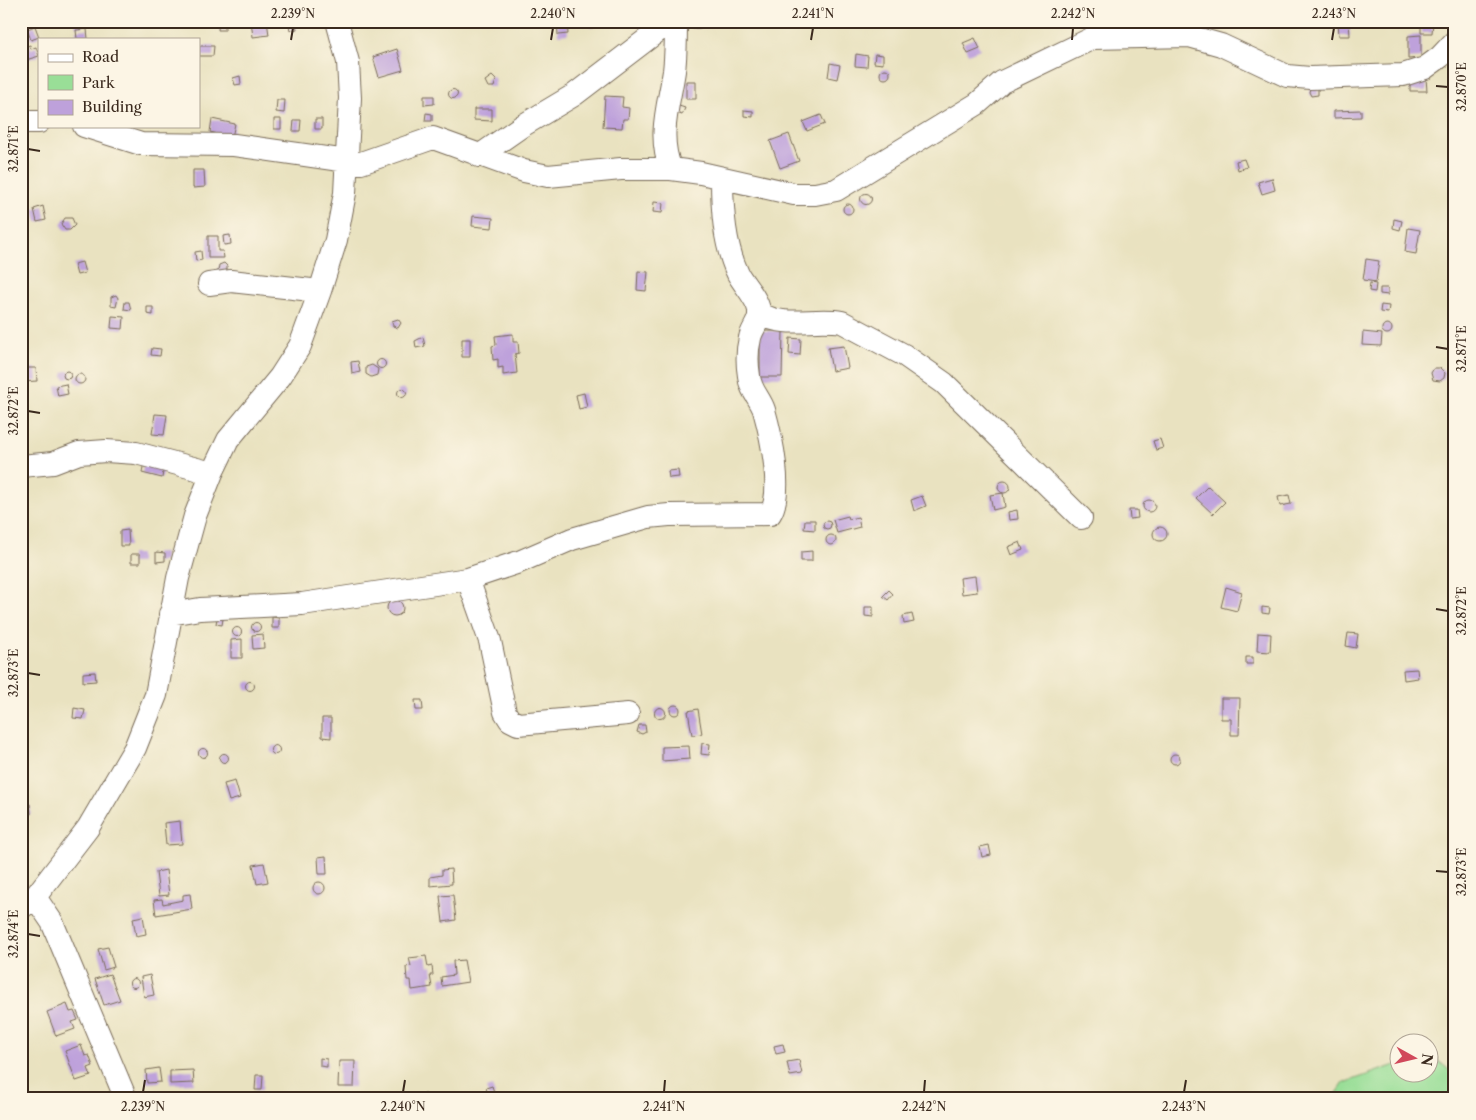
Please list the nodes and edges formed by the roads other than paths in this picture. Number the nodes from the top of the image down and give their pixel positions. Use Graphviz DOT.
graph roads {
  1 [pos="337,21"];
  2 [pos="671,21"];
  3 [pos="676,21"];
  4 [pos="1115,21"];
  5 [pos="1093,38"];
  6 [pos="1455,41"];
  7 [pos="21,122"];
  8 [pos="38,122"];
  9 [pos="90,128"];
  10 [pos="479,156"];
  11 [pos="347,160"];
  12 [pos="671,169"];
  13 [pos="722,178"];
  14 [pos="209,284"];
  15 [pos="320,290"];
  16 [pos="760,314"];
  17 [pos="21,466"];
  18 [pos="212,473"];
  19 [pos="1081,518"];
  20 [pos="468,579"];
  21 [pos="170,614"];
  22 [pos="628,714"];
  23 [pos="28,903"];
  24 [pos="126,1099"];
  1 -- 11 [label="street"];
  2 -- 10 [label="street"];
  3 -- 12 [label="street"];
  4 -- 5 [label="street"];
  5 -- 6 [label="street"];
  5 -- 13 [label="street"];
  7 -- 8 [label="street"];
  9 -- 11 [label="street"];
  10 -- 11 [label="street"];
  10 -- 12 [label="street"];
  11 -- 15 [label="street"];
  12 -- 13 [label="street"];
  13 -- 16 [label="street"];
  14 -- 15 [label="street"];
  15 -- 18 [label="street"];
  16 -- 19 [label="street"];
  16 -- 20 [label="street"];
  17 -- 18 [label="street"];
  18 -- 21 [label="street"];
  20 -- 21 [label="street"];
  20 -- 22 [label="street"];
  21 -- 23 [label="street"];
  23 -- 24 [label="street"];
}
